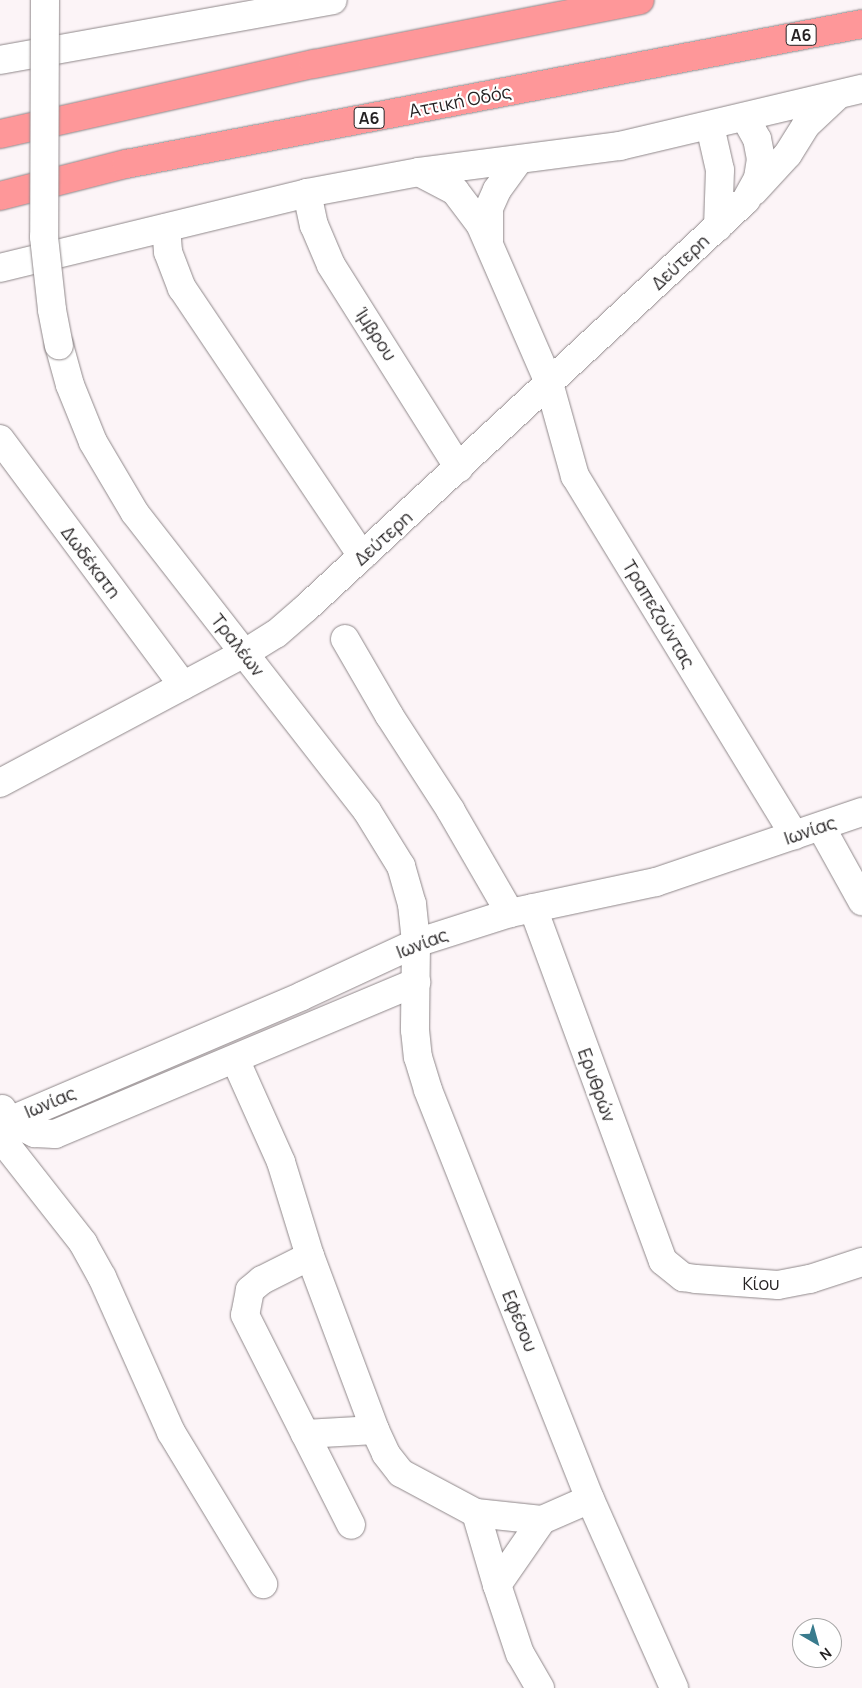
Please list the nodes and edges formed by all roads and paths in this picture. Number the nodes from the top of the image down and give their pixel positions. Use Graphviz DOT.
graph roads {
  1 [pos="45,0"];
  2 [pos="333,0"];
  3 [pos="640,0"];
  4 [pos="862,24"];
  5 [pos="0,59"];
  6 [pos="851,91"];
  7 [pos="745,117"];
  8 [pos="710,126"];
  9 [pos="0,134"];
  10 [pos="519,160"];
  11 [pos="419,172"];
  12 [pos="307,193"];
  13 [pos="0,196"];
  14 [pos="746,200"];
  15 [pos="718,227"];
  16 [pos="166,228"];
  17 [pos="489,240"];
  18 [pos="0,268"];
  19 [pos="549,383"];
  20 [pos="0,439"];
  21 [pos="459,468"];
  22 [pos="362,556"];
  23 [pos="345,639"];
  24 [pos="245,653"];
  25 [pos="183,686"];
  26 [pos="0,783"];
  27 [pos="862,812"];
  28 [pos="821,827"];
  29 [pos="794,835"];
  30 [pos="862,901"];
  31 [pos="521,911"];
  32 [pos="416,943"];
  33 [pos="416,982"];
  34 [pos="235,1058"];
  35 [pos="2,1122"];
  36 [pos="310,1256"];
  37 [pos="663,1261"];
  38 [pos="862,1262"];
  39 [pos="375,1430"];
  40 [pos="305,1434"];
  41 [pos="590,1499"];
  42 [pos="476,1513"];
  43 [pos="542,1520"];
  44 [pos="350,1525"];
  45 [pos="263,1584"];
  46 [pos="497,1586"];
  47 [pos="540,1688"];
  48 [pos="674,1688"];
  1 -- 24 [label="street, Τραλέων, bridge"];
  2 -- 5 [label="street"];
  3 -- 9 [label="highway"];
  4 -- 13 [label="highway, Αττική Οδός / Α6"];
  6 -- 7 [label="street"];
  6 -- 14 [label="street"];
  7 -- 8 [label="street"];
  7 -- 14 [label="street, Δεύτερη"];
  8 -- 10 [label="street"];
  8 -- 15 [label="street, Δεύτερη"];
  10 -- 11 [label="street"];
  10 -- 17 [label="street"];
  11 -- 12 [label="street"];
  11 -- 17 [label="street"];
  12 -- 16 [label="street"];
  12 -- 21 [label="street, Ίμβρου"];
  14 -- 15 [label="street, Δεύτερη"];
  15 -- 19 [label="street, Δεύτερη"];
  16 -- 18 [label="street"];
  16 -- 22 [label="street"];
  17 -- 19 [label="street, Τραπεζούντας"];
  19 -- 21 [label="street, Δεύτερη"];
  19 -- 29 [label="street, Τραπεζούντας"];
  20 -- 25 [label="street, Δωδέκατη"];
  21 -- 22 [label="street, Δεύτερη"];
  22 -- 24 [label="street, Δεύτερη"];
  23 -- 31 [label="street, Ερυθρών"];
  24 -- 25 [label="street, Δεύτερη"];
  24 -- 32 [label="street, Τραλέων"];
  25 -- 26 [label="street, Δεύτερη"];
  27 -- 28 [label="street, Ιωνίας"];
  28 -- 29 [label="street, Ιωνίας"];
  28 -- 30 [label="street"];
  29 -- 31 [label="street, Ιωνίας"];
  31 -- 32 [label="street, Ιωνίας"];
  31 -- 37 [label="street, Ερυθρών"];
  32 -- 33 [label="street, Εφέσου"];
  32 -- 35 [label="street, Ιωνίας"];
  33 -- 34 [label="street"];
  33 -- 41 [label="street, Εφέσου"];
  34 -- 35 [label="street"];
  34 -- 36 [label="street"];
  35 -- 45 [label="street"];
  36 -- 39 [label="street"];
  36 -- 40 [label="street"];
  37 -- 38 [label="street, Κίου"];
  39 -- 40 [label="street"];
  39 -- 42 [label="street"];
  40 -- 44 [label="street"];
  41 -- 43 [label="street"];
  41 -- 48 [label="street, Εφέσου"];
  42 -- 43 [label="street"];
  42 -- 46 [label="street"];
  43 -- 46 [label="street"];
  46 -- 47 [label="street"];
}
